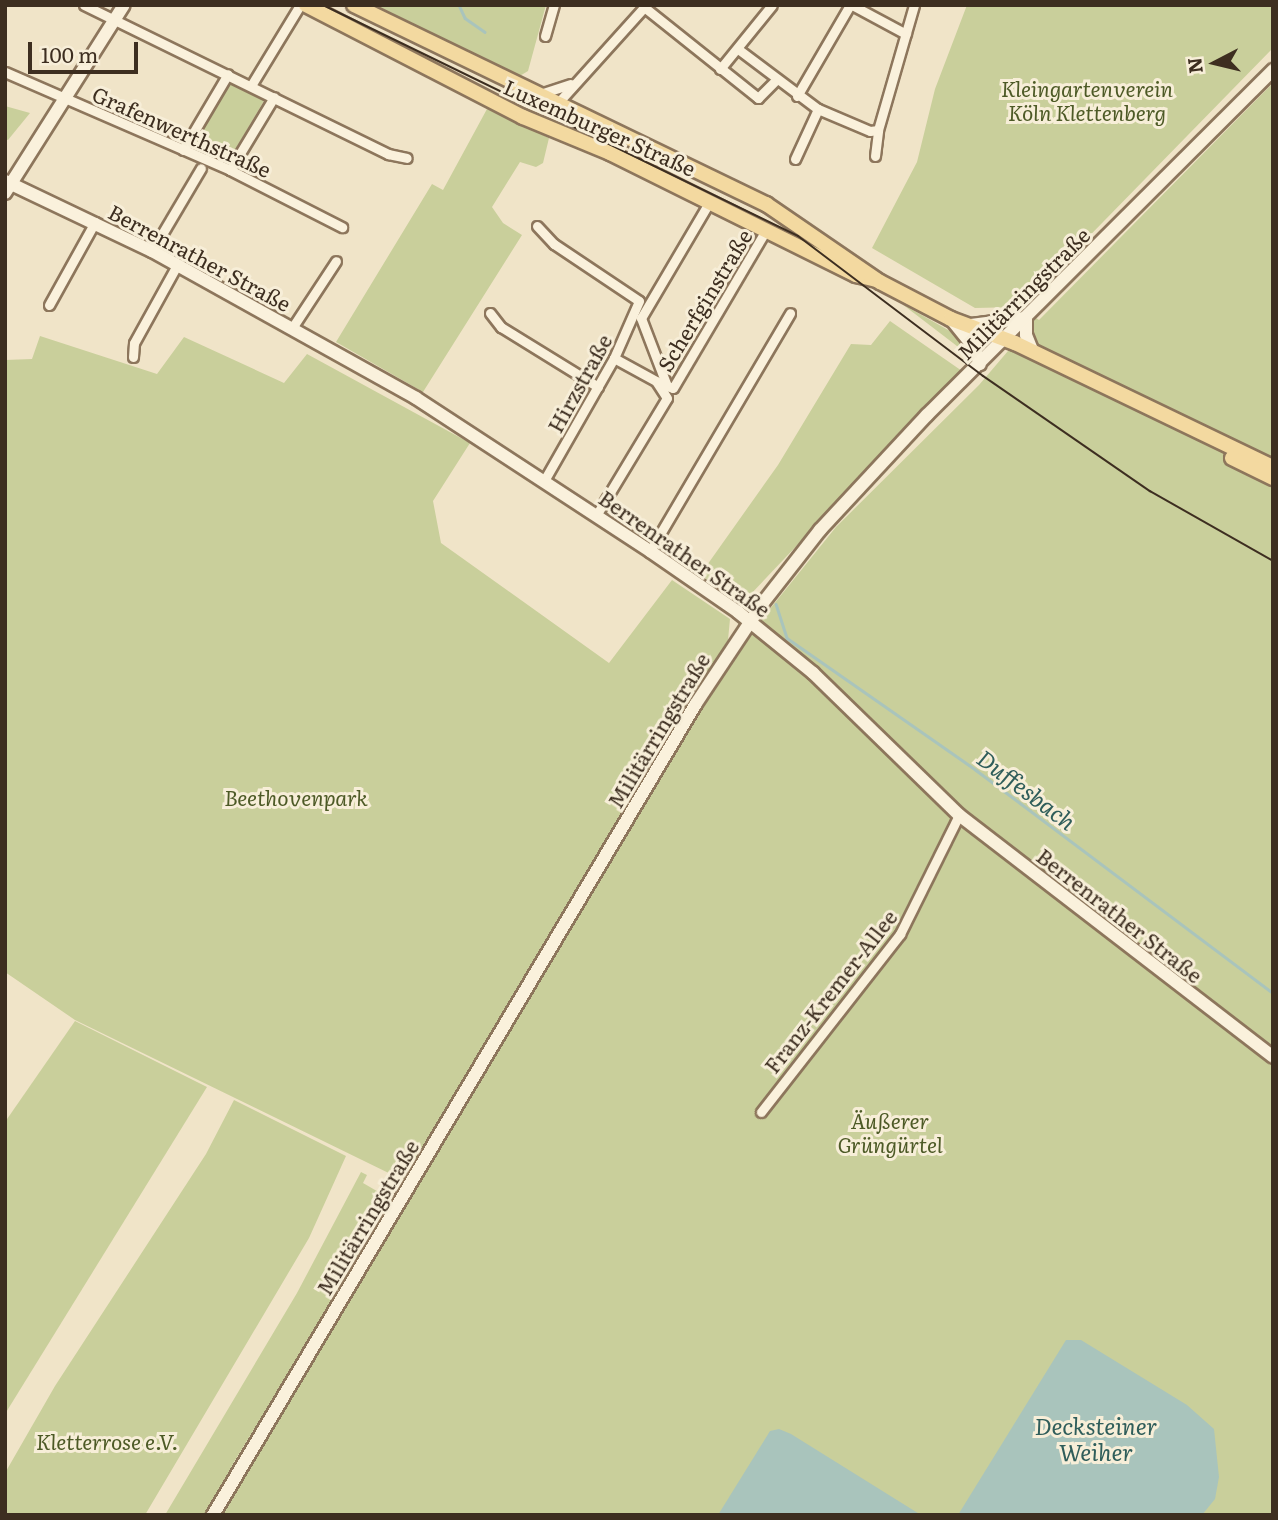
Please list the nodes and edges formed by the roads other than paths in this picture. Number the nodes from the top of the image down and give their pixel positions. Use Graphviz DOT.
graph roads {
  1 [pos="85,5"];
  2 [pos="124,5"];
  3 [pos="300,5"];
  4 [pos="306,5"];
  5 [pos="354,5"];
  6 [pos="554,5"];
  7 [pos="772,5"];
  8 [pos="851,5"];
  9 [pos="914,5"];
  10 [pos="645,6"];
  11 [pos="114,19"];
  12 [pos="906,34"];
  13 [pos="545,36"];
  14 [pos="738,49"];
  15 [pos="720,69"];
  16 [pos="1273,70"];
  17 [pos="5,72"];
  18 [pos="228,74"];
  19 [pos="777,79"];
  20 [pos="572,83"];
  21 [pos="252,84"];
  22 [pos="536,95"];
  23 [pos="797,96"];
  24 [pos="274,97"];
  25 [pos="65,100"];
  26 [pos="554,108"];
  27 [pos="818,108"];
  28 [pos="523,117"];
  29 [pos="878,130"];
  30 [pos="558,131"];
  31 [pos="183,150"];
  32 [pos="875,156"];
  33 [pos="407,158"];
  34 [pos="795,159"];
  35 [pos="201,169"];
  36 [pos="230,170"];
  37 [pos="8,186"];
  38 [pos="709,201"];
  39 [pos="766,204"];
  40 [pos="743,219"];
  41 [pos="95,222"];
  42 [pos="537,226"];
  43 [pos="342,227"];
  44 [pos="766,230"];
  45 [pos="152,251"];
  46 [pos="336,261"];
  47 [pos="177,265"];
  48 [pos="880,282"];
  49 [pos="50,305"];
  50 [pos="490,313"];
  51 [pos="790,313"];
  52 [pos="951,318"];
  53 [pos="1026,318"];
  54 [pos="968,325"];
  55 [pos="292,328"];
  56 [pos="1006,339"];
  57 [pos="1033,352"];
  58 [pos="133,357"];
  59 [pos="614,358"];
  60 [pos="980,364"];
  61 [pos="598,387"];
  62 [pos="1156,415"];
  63 [pos="1273,467"];
  64 [pos="1273,478"];
  65 [pos="545,479"];
  66 [pos="597,514"];
  67 [pos="650,551"];
  68 [pos="749,622"];
  69 [pos="959,815"];
  70 [pos="1273,1057"];
  71 [pos="761,1112"];
  72 [pos="213,1515"];
  1 -- 11 [label="street"];
  2 -- 11 [label="main road"];
  3 -- 21 [label="street"];
  4 -- 28 [label="main road, Luxemburger Straße"];
  5 -- 22 [label="main road, Luxemburger Straße"];
  6 -- 13 [label="street"];
  7 -- 14 [label="street"];
  8 -- 12 [label="street"];
  8 -- 23 [label="street"];
  9 -- 12 [label="street"];
  10 -- 15 [label="street"];
  10 -- 20 [label="street"];
  11 -- 18 [label="street"];
  11 -- 25 [label="main road"];
  12 -- 29 [label="street"];
  14 -- 15 [label="street"];
  14 -- 19 [label="street"];
  15 -- 19 [label="street"];
  16 -- 53 [label="main road, Militärringstraße"];
  17 -- 25 [label="street, Grafenwerthstraße"];
  18 -- 21 [label="street"];
  18 -- 31 [label="street"];
  19 -- 23 [label="street"];
  20 -- 22 [label="street"];
  20 -- 26 [label="street"];
  21 -- 24 [label="street"];
  22 -- 26 [label="main road, Luxemburger Straße"];
  23 -- 27 [label="street"];
  24 -- 33 [label="street"];
  24 -- 36 [label="street"];
  25 -- 31 [label="street, Grafenwerthstraße"];
  25 -- 37 [label="main road"];
  26 -- 28 [label="main road"];
  26 -- 30 [label="main road"];
  26 -- 39 [label="main road, Luxemburger Straße"];
  27 -- 29 [label="street"];
  27 -- 34 [label="street"];
  28 -- 30 [label="main road, Luxemburger Straße"];
  29 -- 32 [label="street"];
  30 -- 38 [label="main road, Luxemburger Straße"];
  31 -- 36 [label="street, Grafenwerthstraße"];
  35 -- 45 [label="street"];
  36 -- 43 [label="street, Grafenwerthstraße"];
  37 -- 41 [label="main road, Berrenrather Straße"];
  38 -- 40 [label="main road, Luxemburger Straße"];
  38 -- 44 [label="street, Scherfginstraße"];
  39 -- 40 [label="main road"];
  39 -- 48 [label="main road, Luxemburger Straße"];
  40 -- 44 [label="main road, Luxemburger Straße"];
  41 -- 45 [label="main road, Berrenrather Straße"];
  41 -- 49 [label="street"];
  42 -- 59 [label="street, Hirzstraße"];
  44 -- 48 [label="main road, Luxemburger Straße"];
  45 -- 47 [label="main road, Berrenrather Straße"];
  46 -- 55 [label="street"];
  47 -- 55 [label="main road, Berrenrather Straße"];
  47 -- 58 [label="street"];
  48 -- 52 [label="main road, Luxemburger Straße"];
  50 -- 61 [label="street"];
  51 -- 67 [label="street"];
  52 -- 54 [label="main road, Luxemburger Straße"];
  52 -- 60 [label="main road"];
  53 -- 54 [label="main road"];
  53 -- 56 [label="main road, Militärringstraße"];
  53 -- 57 [label="main road"];
  54 -- 56 [label="main road, Luxemburger Straße"];
  55 -- 65 [label="main road, Berrenrather Straße"];
  56 -- 57 [label="main road, Luxemburger Straße"];
  56 -- 60 [label="main road, Militärringstraße"];
  57 -- 62 [label="main road, Luxemburger Straße"];
  59 -- 61 [label="street, Hirzstraße"];
  59 -- 66 [label="street, Scherfginstraße"];
  60 -- 68 [label="main road, Militärringstraße"];
  61 -- 65 [label="street, Hirzstraße"];
  62 -- 63 [label="main road, Luxemburger Straße"];
  62 -- 64 [label="main road, Luxemburger Straße"];
  65 -- 66 [label="main road, Berrenrather Straße"];
  66 -- 67 [label="main road, Berrenrather Straße"];
  67 -- 68 [label="main road, Berrenrather Straße"];
  68 -- 69 [label="main road, Berrenrather Straße"];
  68 -- 72 [label="main road, Militärringstraße"];
  69 -- 70 [label="main road, Berrenrather Straße"];
  69 -- 71 [label="street, Franz-Kremer-Allee"];
}
